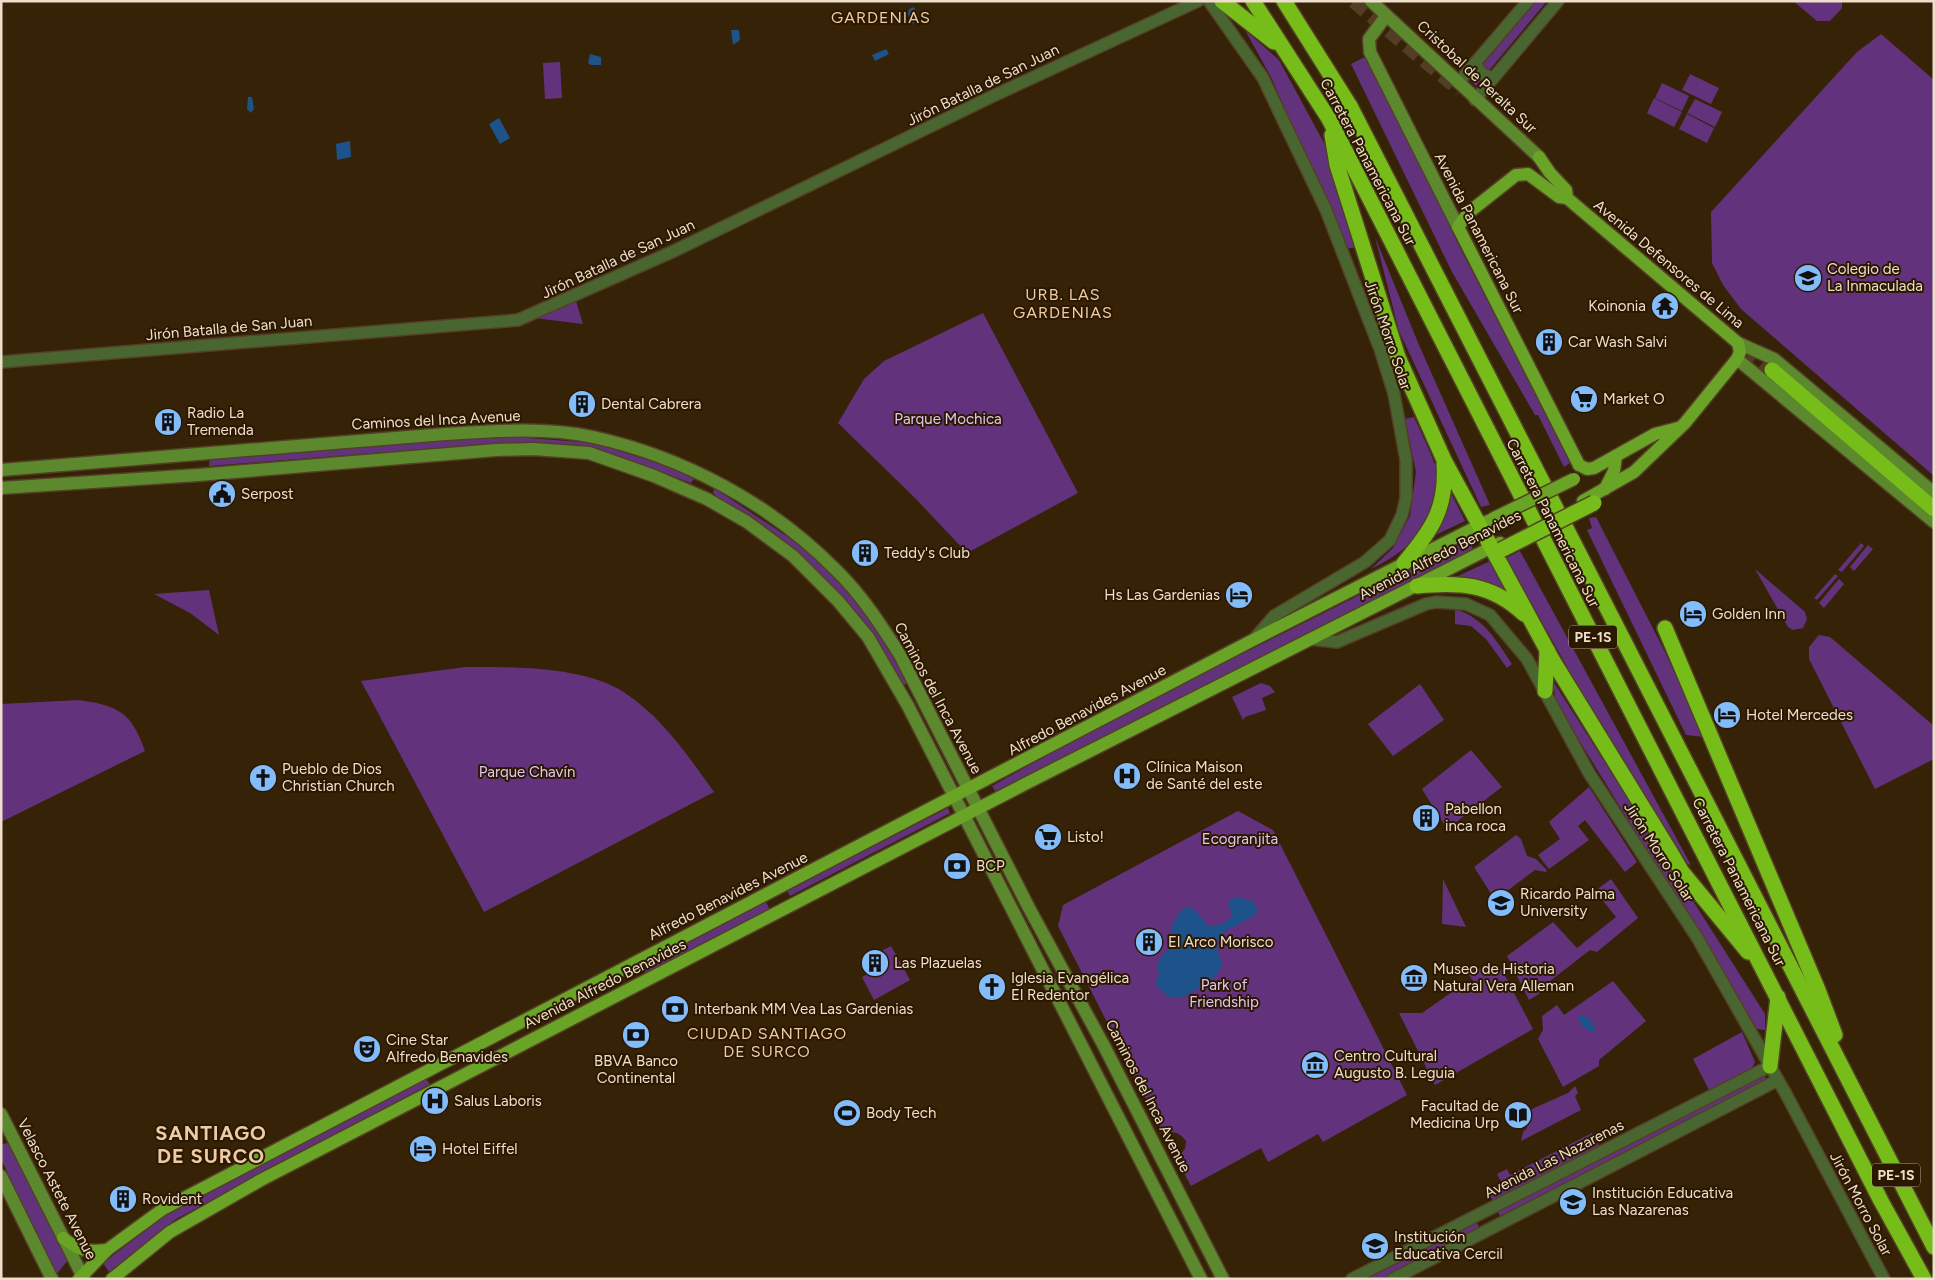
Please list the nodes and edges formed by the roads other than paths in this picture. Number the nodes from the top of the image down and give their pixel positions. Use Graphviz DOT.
graph roads {
  1 [pos="1198,1"];
  2 [pos="1209,1"];
  3 [pos="1222,1"];
  4 [pos="1252,1"];
  5 [pos="1284,1"];
  6 [pos="1370,1"];
  7 [pos="1528,1"];
  8 [pos="1558,1"];
  9 [pos="1386,16"];
  10 [pos="1289,54"];
  11 [pos="1476,63"];
  12 [pos="1494,78"];
  13 [pos="1458,84"];
  14 [pos="1475,100"];
  15 [pos="1329,119"];
  16 [pos="1539,157"];
  17 [pos="1567,198"];
  18 [pos="1458,227"];
  19 [pos="1738,343"];
  20 [pos="1737,359"];
  21 [pos="1,362"];
  22 [pos="1772,370"];
  23 [pos="1679,428"];
  24 [pos="1616,456"];
  25 [pos="1444,460"];
  26 [pos="1579,465"];
  27 [pos="1,470"];
  28 [pos="1,488"];
  29 [pos="1934,493"];
  30 [pos="1596,498"];
  31 [pos="1934,510"];
  32 [pos="1486,522"];
  33 [pos="1934,522"];
  34 [pos="1498,548"];
  35 [pos="1404,563"];
  36 [pos="1416,586"];
  37 [pos="1529,619"];
  38 [pos="1665,628"];
  39 [pos="1310,639"];
  40 [pos="1253,640"];
  41 [pos="1547,650"];
  42 [pos="1545,691"];
  43 [pos="969,790"];
  44 [pos="954,798"];
  45 [pos="978,808"];
  46 [pos="962,816"];
  47 [pos="1768,977"];
  48 [pos="1778,997"];
  49 [pos="1770,1066"];
  50 [pos="1778,1080"];
  51 [pos="1860,1102"];
  52 [pos="1,1114"];
  53 [pos="1,1176"];
  54 [pos="63,1238"];
  55 [pos="1934,1247"];
  56 [pos="107,1250"];
  57 [pos="82,1278"];
  58 [pos="52,1279"];
  59 [pos="112,1279"];
  60 [pos="1201,1279"];
  61 [pos="1224,1279"];
  62 [pos="1352,1279"];
  63 [pos="1393,1279"];
  64 [pos="1884,1279"];
  65 [pos="1924,1279"];
  1 -- 21 [label="street, Jirón Batalla de San Juan"];
  2 -- 40 [label="street, Jirón Morro Solar"];
  3 -- 10 [label="highway"];
  4 -- 10 [label="highway, Carretera Panamericana Sur / PE-1S"];
  5 -- 51 [label="highway, Carretera Panamericana Sur / PE-1S"];
  6 -- 9 [label="main road, Cristobal de Peralta Sur"];
  7 -- 11 [label="street"];
  8 -- 12 [label="street"];
  9 -- 13 [label="main road, Cristobal de Peralta Sur"];
  9 -- 18 [label="main road, Avenida Panamericana Sur"];
  10 -- 15 [label="highway, Carretera Panamericana Sur / PE-1S"];
  11 -- 12 [label="street"];
  11 -- 13 [label="street"];
  12 -- 14 [label="street"];
  13 -- 14 [label="main road, Cristobal de Peralta Sur"];
  14 -- 16 [label="main road, Cristobal de Peralta Sur"];
  15 -- 25 [label="highway"];
  15 -- 47 [label="highway, Carretera Panamericana Sur / PE-1S"];
  16 -- 17 [label="main road, Avenida Defensores de Lima"];
  17 -- 18 [label="main road"];
  17 -- 19 [label="main road, Avenida Defensores de Lima"];
  18 -- 26 [label="main road, Avenida Panamericana Sur"];
  19 -- 20 [label="main road"];
  19 -- 29 [label="main road, Avenida Defensores de Lima"];
  20 -- 23 [label="main road"];
  20 -- 33 [label="main road"];
  22 -- 31 [label="highway"];
  23 -- 24 [label="main road"];
  23 -- 30 [label="main road"];
  24 -- 26 [label="main road"];
  24 -- 30 [label="main road"];
  25 -- 32 [label="highway"];
  25 -- 35 [label="highway"];
  26 -- 32 [label="main road, Avenida Alfredo Benavides, bridge"];
  27 -- 43 [label="main road, Caminos del Inca Avenue"];
  28 -- 44 [label="main road"];
  30 -- 34 [label="highway, bridge"];
  32 -- 34 [label="highway"];
  32 -- 35 [label="main road, Avenida Alfredo Benavides"];
  34 -- 36 [label="main road, Avenida Alfredo Benavides"];
  34 -- 37 [label="highway"];
  35 -- 40 [label="main road, Alfredo Benavides Avenue"];
  36 -- 37 [label="highway"];
  36 -- 39 [label="main road, Avenida Alfredo Benavides"];
  37 -- 41 [label="highway"];
  38 -- 51 [label="highway"];
  39 -- 42 [label="street, Jirón Morro Solar"];
  39 -- 45 [label="main road"];
  40 -- 43 [label="main road, Alfredo Benavides Avenue"];
  41 -- 42 [label="highway"];
  41 -- 47 [label="highway"];
  42 -- 49 [label="street, Jirón Morro Solar"];
  43 -- 44 [label="main road, Alfredo Benavides Avenue"];
  43 -- 45 [label="main road, Caminos del Inca Avenue"];
  44 -- 46 [label="main road"];
  44 -- 56 [label="main road, Alfredo Benavides Avenue"];
  45 -- 46 [label="main road"];
  45 -- 61 [label="main road, Caminos del Inca Avenue"];
  46 -- 59 [label="main road, Avenida Alfredo Benavides"];
  46 -- 60 [label="main road"];
  47 -- 48 [label="highway, Carretera Panamericana Sur / PE-1S"];
  48 -- 49 [label="highway"];
  48 -- 65 [label="highway, Carretera Panamericana Sur / PE-1S"];
  49 -- 50 [label="street, Jirón Morro Solar"];
  49 -- 62 [label="street, Avenida Las Nazarenas"];
  50 -- 63 [label="street"];
  50 -- 64 [label="street, Jirón Morro Solar"];
  51 -- 55 [label="highway, Carretera Panamericana Sur / PE-1S"];
  52 -- 54 [label="main road, Velasco Astete Avenue"];
  53 -- 58 [label="main road"];
  54 -- 56 [label="main road"];
  54 -- 57 [label="main road, Velasco Astete Avenue"];
  56 -- 57 [label="main road, Alfredo Benavides Avenue"];
}
